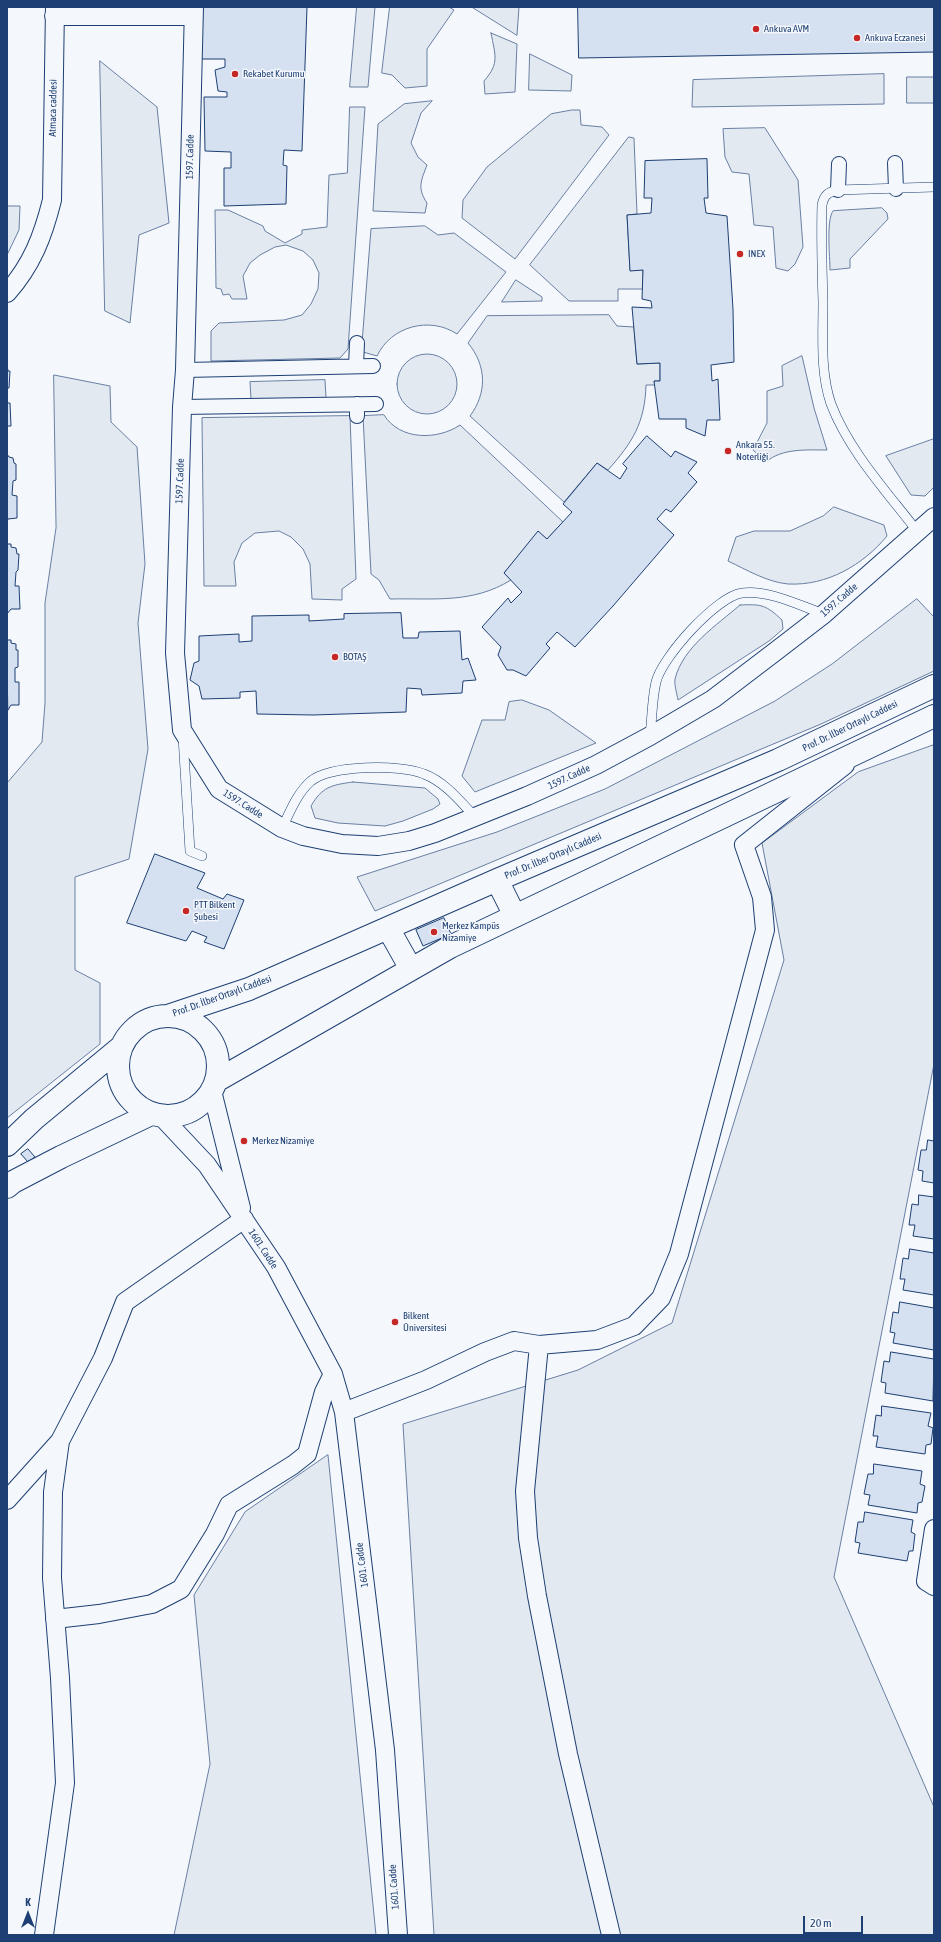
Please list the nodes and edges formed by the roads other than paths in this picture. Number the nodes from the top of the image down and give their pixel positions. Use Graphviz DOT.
graph roads {
  1 [pos="194,11"];
  2 [pos="54,12"];
  3 [pos="895,163"];
  4 [pos="839,164"];
  5 [pos="934,187"];
  6 [pos="896,189"];
  7 [pos="838,190"];
  8 [pos="7,293"];
  9 [pos="357,343"];
  10 [pos="356,366"];
  11 [pos="373,366"];
  12 [pos="185,370"];
  13 [pos="376,404"];
  14 [pos="182,407"];
  15 [pos="934,517"];
  16 [pos="917,531"];
  17 [pos="824,614"];
  18 [pos="934,686"];
  19 [pos="934,716"];
  20 [pos="182,730"];
  21 [pos="650,736"];
  22 [pos="869,746"];
  23 [pos="475,817"];
  24 [pos="282,828"];
  25 [pos="202,856"];
  26 [pos="497,880"];
  27 [pos="515,916"];
  28 [pos="388,928"];
  29 [pos="411,969"];
  30 [pos="168,1016"];
  31 [pos="121,1047"];
  32 [pos="214,1086"];
  33 [pos="157,1115"];
  34 [pos="7,1145"];
  35 [pos="7,1188"];
  36 [pos="244,1219"];
  37 [pos="539,1345"];
  38 [pos="333,1374"];
  39 [pos="344,1412"];
  40 [pos="60,1441"];
  41 [pos="7,1500"];
  42 [pos="934,1529"];
  43 [pos="934,1586"];
  44 [pos="55,1619"];
  45 [pos="44,1935"];
  46 [pos="398,1935"];
  47 [pos="611,1935"];
  1 -- 2 [label="street"];
  1 -- 12 [label="street, 1597. Cadde"];
  2 -- 8 [label="street, Atmaca caddesi"];
  3 -- 6 [label="street"];
  4 -- 7 [label="street"];
  5 -- 6 [label="lane"];
  6 -- 7 [label="lane"];
  7 -- 16 [label="lane"];
  9 -- 10 [label="street"];
  10 -- 11 [label="street"];
  10 -- 12 [label="street"];
  12 -- 14 [label="street, 1597. Cadde"];
  13 -- 14 [label="street"];
  14 -- 20 [label="street, 1597. Cadde"];
  15 -- 16 [label="street, 1597. Cadde"];
  16 -- 17 [label="street, 1597. Cadde"];
  17 -- 21 [label="street, 1597. Cadde"];
  17 -- 21 [label="lane"];
  18 -- 26 [label="street, Prof. Dr. İlber Ortaylı Caddesi"];
  19 -- 22 [label="street"];
  20 -- 24 [label="street, 1597. Cadde"];
  20 -- 25 [label="lane"];
  21 -- 23 [label="street, 1597. Cadde"];
  22 -- 27 [label="street"];
  22 -- 37 [label="street"];
  23 -- 24 [label="street, 1597. Cadde"];
  23 -- 24 [label="lane"];
  26 -- 27 [label="street"];
  26 -- 28 [label="street, Prof. Dr. İlber Ortaylı Caddesi"];
  27 -- 29 [label="street"];
  28 -- 29 [label="street"];
  28 -- 30 [label="street, Prof. Dr. İlber Ortaylı Caddesi"];
  29 -- 32 [label="street"];
  30 -- 31 [label="street, Prof. Dr. İlber Ortaylı Caddesi"];
  30 -- 32 [label="street, Prof. Dr. İlber Ortaylı Caddesi"];
  31 -- 33 [label="street, Prof. Dr. İlber Ortaylı Caddesi"];
  31 -- 34 [label="street, Prof. Dr. İlber Ortaylı Caddesi"];
  32 -- 33 [label="street"];
  32 -- 36 [label="street, 1601. Cadde"];
  33 -- 35 [label="street"];
  33 -- 36 [label="street, 1601. Cadde"];
  36 -- 38 [label="street, 1601. Cadde"];
  36 -- 40 [label="street"];
  37 -- 39 [label="street"];
  37 -- 47 [label="street"];
  38 -- 39 [label="street, 1601. Cadde"];
  38 -- 44 [label="street"];
  39 -- 46 [label="street, 1601. Cadde"];
  40 -- 41 [label="street"];
  40 -- 44 [label="street"];
  42 -- 43 [label="street"];
  44 -- 45 [label="street"];
}
